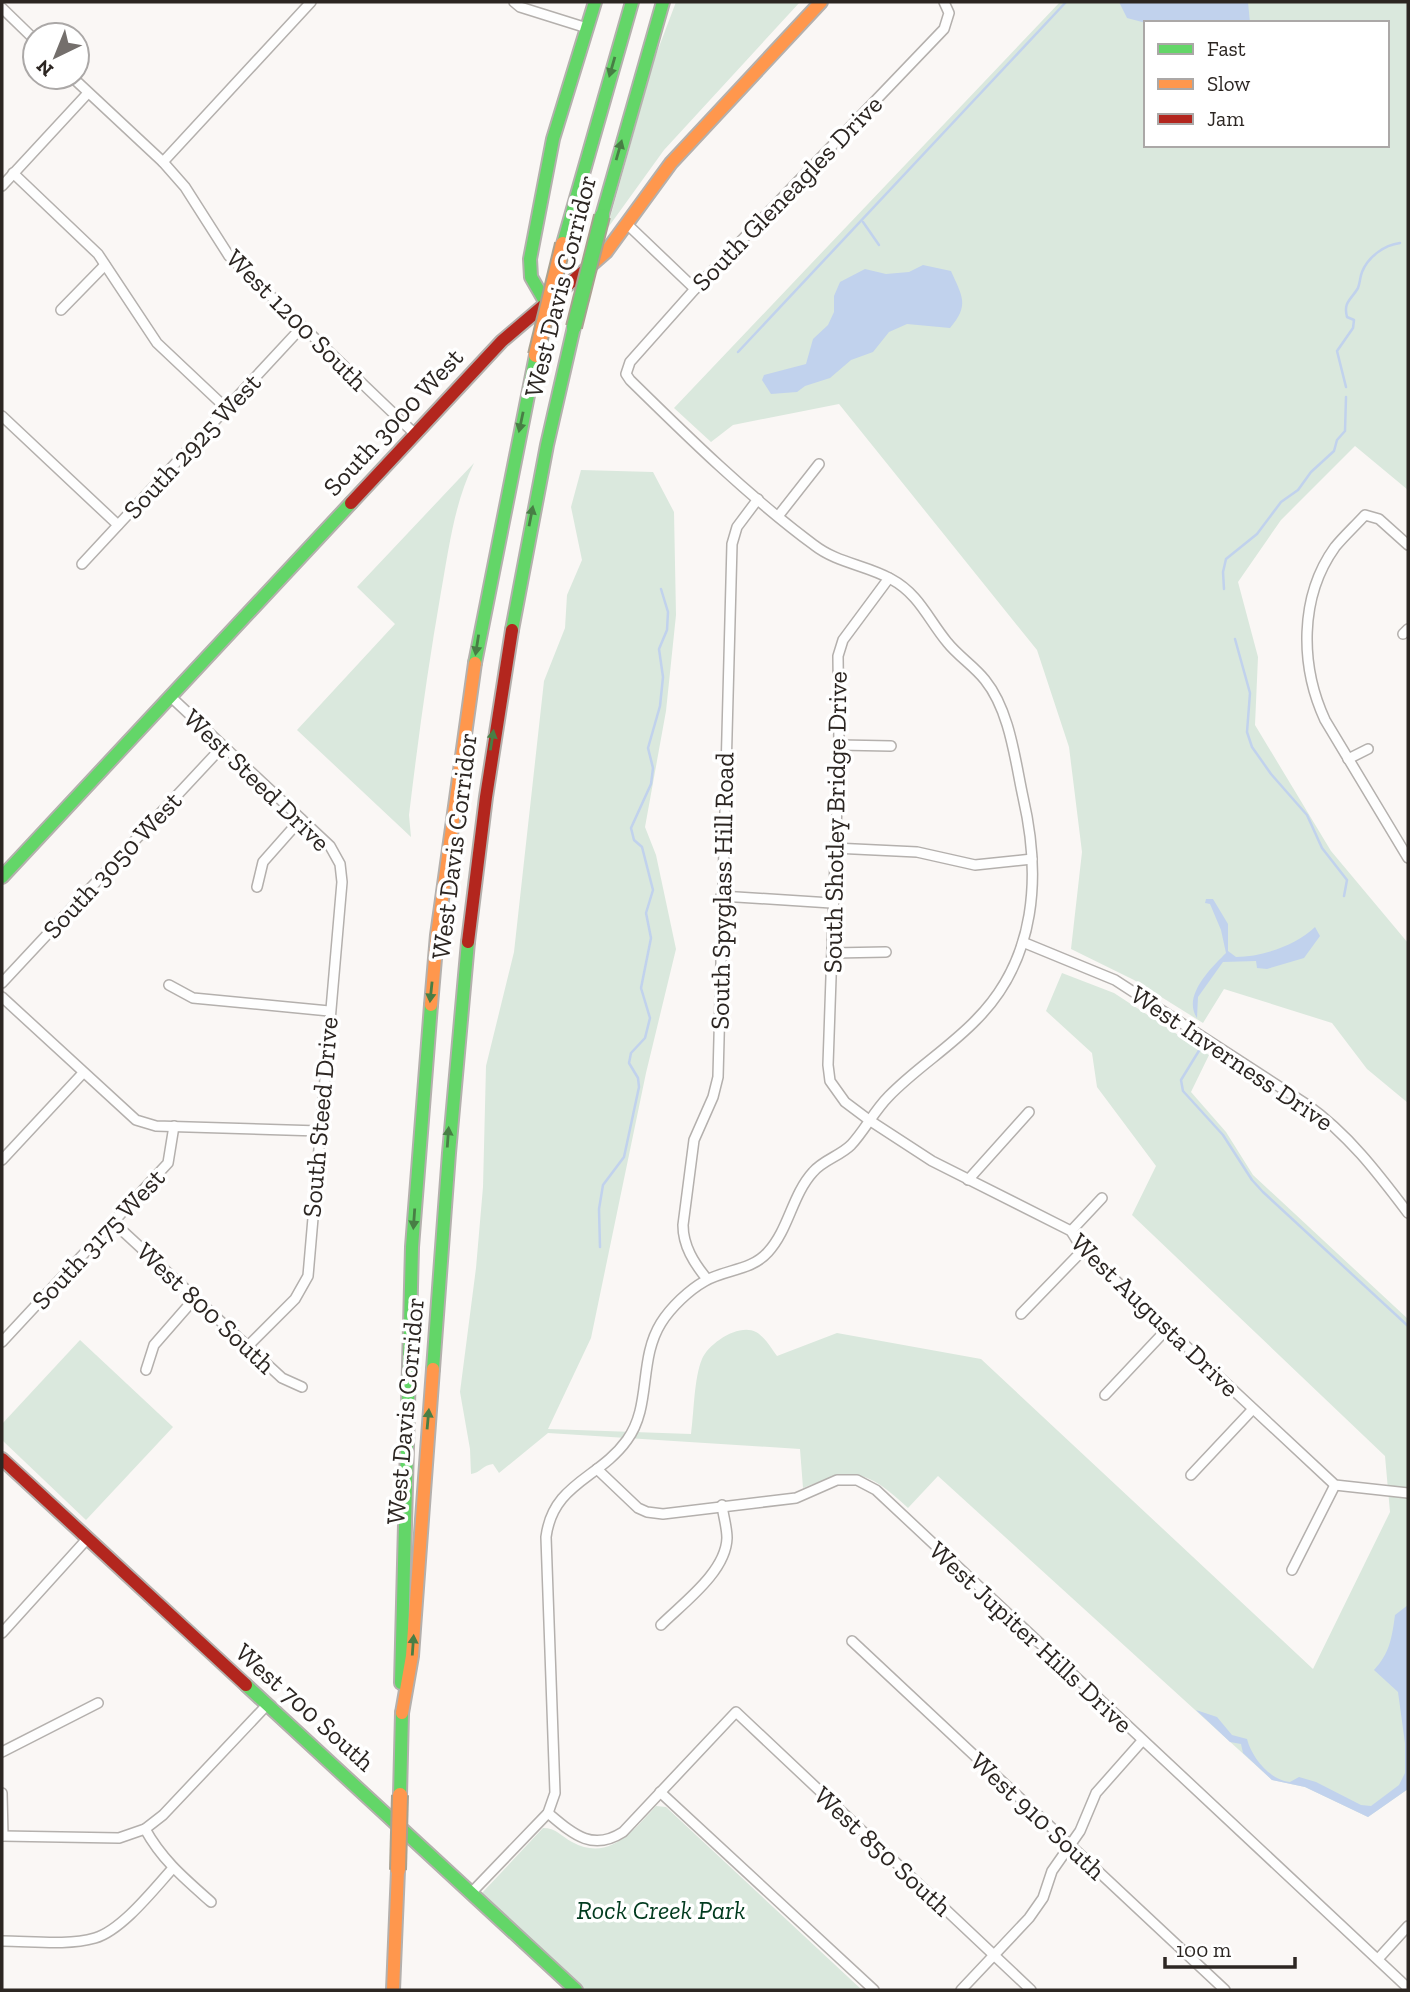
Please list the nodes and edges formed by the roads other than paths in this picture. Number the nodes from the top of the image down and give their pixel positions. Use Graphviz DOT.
graph roads {
  1 [pos="312,2"];
  2 [pos="514,2"];
  3 [pos="595,2"];
  4 [pos="631,2"];
  5 [pos="663,2"];
  6 [pos="670,2"];
  7 [pos="821,2"];
  8 [pos="944,2"];
  9 [pos="2,8"];
  10 [pos="21,26"];
  11 [pos="587,28"];
  12 [pos="652,37"];
  13 [pos="88,93"];
  14 [pos="163,162"];
  15 [pos="13,173"];
  16 [pos="2,186"];
  17 [pos="628,225"];
  18 [pos="106,265"];
  19 [pos="695,289"];
  20 [pos="546,303"];
  21 [pos="61,310"];
  22 [pos="301,328"];
  23 [pos="227,409"];
  24 [pos="2,416"];
  25 [pos="415,434"];
  26 [pos="819,464"];
  27 [pos="758,499"];
  28 [pos="779,515"];
  29 [pos="118,526"];
  30 [pos="1408,545"];
  31 [pos="82,564"];
  32 [pos="889,578"];
  33 [pos="171,697"];
  34 [pos="839,745"];
  35 [pos="223,746"];
  36 [pos="891,746"];
  37 [pos="1368,750"];
  38 [pos="1348,760"];
  39 [pos="300,819"];
  40 [pos="1405,847"];
  41 [pos="834,848"];
  42 [pos="1408,858"];
  43 [pos="1032,859"];
  44 [pos="340,864"];
  45 [pos="2,877"];
  46 [pos="257,887"];
  47 [pos="721,896"];
  48 [pos="831,903"];
  49 [pos="1025,943"];
  50 [pos="886,952"];
  51 [pos="833,953"];
  52 [pos="2,983"];
  53 [pos="169,985"];
  54 [pos="2,997"];
  55 [pos="328,1011"];
  56 [pos="83,1073"];
  57 [pos="831,1081"];
  58 [pos="1029,1112"];
  59 [pos="869,1120"];
  60 [pos="173,1126"];
  61 [pos="318,1131"];
  62 [pos="2,1160"];
  63 [pos="968,1180"];
  64 [pos="1102,1198"];
  65 [pos="1408,1213"];
  66 [pos="114,1223"];
  67 [pos="1071,1231"];
  68 [pos="1083,1250"];
  69 [pos="707,1279"];
  70 [pos="195,1298"];
  71 [pos="1021,1314"];
  72 [pos="1167,1329"];
  73 [pos="2,1342"];
  74 [pos="247,1347"];
  75 [pos="146,1370"];
  76 [pos="302,1387"];
  77 [pos="1105,1395"];
  78 [pos="1253,1409"];
  79 [pos="2,1459"];
  80 [pos="597,1469"];
  81 [pos="1191,1475"];
  82 [pos="1335,1485"];
  83 [pos="1408,1493"];
  84 [pos="722,1505"];
  85 [pos="87,1539"];
  86 [pos="1292,1570"];
  87 [pos="661,1625"];
  88 [pos="2,1633"];
  89 [pos="852,1641"];
  90 [pos="98,1703"];
  91 [pos="266,1706"];
  92 [pos="402,1713"];
  93 [pos="1142,1741"];
  94 [pos="2,1752"];
  95 [pos="2,1793"];
  96 [pos="660,1793"];
  97 [pos="548,1813"];
  98 [pos="145,1829"];
  99 [pos="3,1836"];
  100 [pos="1070,1845"];
  101 [pos="173,1868"];
  102 [pos="472,1892"];
  103 [pos="211,1902"];
  104 [pos="1408,1926"];
  105 [pos="2,1941"];
  106 [pos="994,1956"];
  107 [pos="1378,1959"];
  108 [pos="1408,1988"];
  109 [pos="393,1990"];
  110 [pos="576,1990"];
  111 [pos="874,1990"];
  112 [pos="961,1990"];
  113 [pos="1031,1990"];
  114 [pos="1225,1990"];
  1 -- 14 [label="street"];
  2 -- 11 [label="street"];
  3 -- 11 [label="main road"];
  4 -- 92 [label="main road, West Davis Corridor, one-way, bridge"];
  5 -- 12 [label="main road, West Davis Corridor"];
  6 -- 12 [label="main road"];
  7 -- 17 [label="main road, South 3000 West"];
  8 -- 19 [label="street, South Gleneagles Drive"];
  9 -- 10 [label="street"];
  11 -- 20 [label="main road"];
  92 -- 12 [label="main road, West Davis Corridor, one-way, bridge"];
  13 -- 14 [label="street, West 1200 South"];
  13 -- 15 [label="street"];
  14 -- 22 [label="street, West 1200 South"];
  15 -- 16 [label="street"];
  15 -- 18 [label="street"];
  17 -- 19 [label="street"];
  17 -- 20 [label="main road, South 3000 West"];
  18 -- 21 [label="street"];
  18 -- 23 [label="street"];
  19 -- 27 [label="street, South Gleneagles Drive"];
  20 -- 25 [label="main road, South 3000 West"];
  22 -- 23 [label="street, South 2925 West"];
  22 -- 25 [label="street, West 1200 South"];
  23 -- 29 [label="street, South 2925 West"];
  24 -- 29 [label="street"];
  25 -- 33 [label="main road, South 3000 West"];
  26 -- 28 [label="street"];
  27 -- 28 [label="street"];
  27 -- 47 [label="street, South Spyglass Hill Road"];
  28 -- 32 [label="street"];
  29 -- 31 [label="street, South 2925 West"];
  30 -- 38 [label="street"];
  32 -- 34 [label="street, South Shotley Bridge Drive"];
  32 -- 43 [label="street"];
  33 -- 35 [label="street, West Steed Drive"];
  33 -- 45 [label="main road, South 3000 West"];
  34 -- 36 [label="street"];
  34 -- 41 [label="street, South Shotley Bridge Drive"];
  35 -- 39 [label="street, West Steed Drive"];
  35 -- 52 [label="street, South 3050 West"];
  37 -- 38 [label="street"];
  38 -- 40 [label="street"];
  39 -- 44 [label="street, West Steed Drive"];
  39 -- 46 [label="street"];
  40 -- 42 [label="street"];
  41 -- 43 [label="street"];
  41 -- 48 [label="street, South Shotley Bridge Drive"];
  43 -- 49 [label="street"];
  44 -- 55 [label="street, South Steed Drive"];
  47 -- 48 [label="street"];
  47 -- 69 [label="street, South Spyglass Hill Road"];
  48 -- 51 [label="street, South Shotley Bridge Drive"];
  49 -- 59 [label="street"];
  49 -- 65 [label="street, West Inverness Drive"];
  50 -- 51 [label="street"];
  51 -- 57 [label="street, South Shotley Bridge Drive"];
  53 -- 55 [label="street"];
  54 -- 56 [label="street"];
  55 -- 61 [label="street, South Steed Drive"];
  56 -- 60 [label="street"];
  56 -- 62 [label="street"];
  57 -- 59 [label="street, West Augusta Drive"];
  58 -- 63 [label="street"];
  59 -- 63 [label="street, West Augusta Drive"];
  59 -- 69 [label="street"];
  60 -- 61 [label="street"];
  60 -- 66 [label="street, South 3175 West"];
  61 -- 74 [label="street, South Steed Drive"];
  63 -- 67 [label="street, West Augusta Drive"];
  64 -- 67 [label="street"];
  66 -- 70 [label="street, West 800 South"];
  66 -- 73 [label="street, South 3175 West"];
  67 -- 68 [label="street, West Augusta Drive"];
  68 -- 71 [label="street"];
  68 -- 72 [label="street, West Augusta Drive"];
  69 -- 80 [label="street"];
  70 -- 74 [label="street, West 800 South"];
  70 -- 75 [label="street"];
  72 -- 77 [label="street"];
  72 -- 78 [label="street, West Augusta Drive"];
  74 -- 76 [label="street, West 800 South"];
  78 -- 81 [label="street"];
  78 -- 82 [label="street, West Augusta Drive"];
  79 -- 85 [label="main road, West 700 South"];
  80 -- 84 [label="street, West Jupiter Hills Drive"];
  80 -- 97 [label="street"];
  82 -- 83 [label="street"];
  82 -- 86 [label="street"];
  84 -- 87 [label="street"];
  84 -- 93 [label="street, West Jupiter Hills Drive"];
  85 -- 88 [label="street"];
  85 -- 91 [label="main road, West 700 South"];
  89 -- 100 [label="street, West 910 South"];
  90 -- 94 [label="street"];
  91 -- 98 [label="street"];
  91 -- 102 [label="main road, West 700 South"];
  92 -- 109 [label="main road, West Davis Corridor, bridge"];
  93 -- 100 [label="street"];
  93 -- 107 [label="street, West Jupiter Hills Drive"];
  95 -- 99 [label="street"];
  96 -- 97 [label="street"];
  96 -- 106 [label="street, West 850 South"];
  96 -- 111 [label="street"];
  97 -- 102 [label="street"];
  98 -- 99 [label="street"];
  98 -- 101 [label="street"];
  100 -- 106 [label="street"];
  100 -- 114 [label="street, West 910 South"];
  101 -- 103 [label="street"];
  101 -- 105 [label="street"];
  102 -- 110 [label="main road, West 700 South"];
  104 -- 107 [label="street"];
  106 -- 112 [label="street"];
  106 -- 113 [label="street, West 850 South"];
  107 -- 108 [label="street, West Jupiter Hills Drive"];
}
